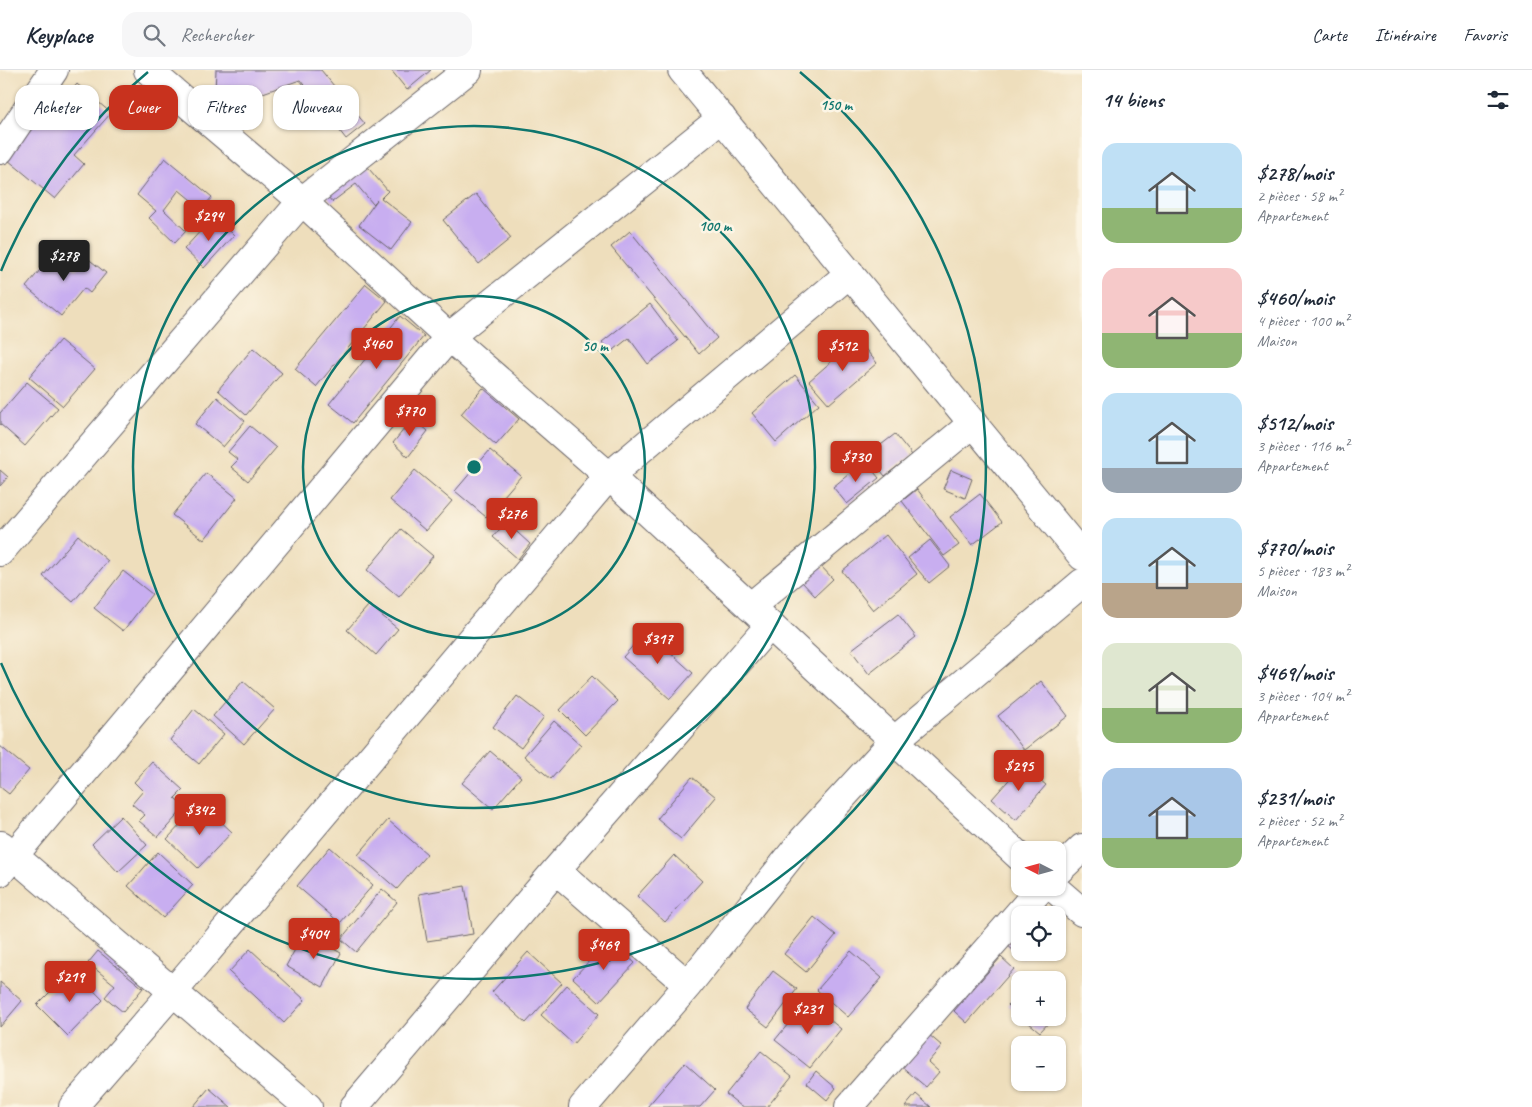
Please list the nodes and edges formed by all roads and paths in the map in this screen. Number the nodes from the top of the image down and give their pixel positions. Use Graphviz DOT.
graph roads {
  1 [pos="54,70"];
  2 [pos="148,70"];
  3 [pos="468,70"];
  4 [pos="682,70"];
  5 [pos="722,118"];
  6 [pos="0,150"];
  7 [pos="302,202"];
  8 [pos="850,273"];
  9 [pos="449,337"];
  10 [pos="973,423"];
  11 [pos="609,476"];
  12 [pos="0,552"];
  13 [pos="1082,556"];
  14 [pos="1082,583"];
  15 [pos="750,607"];
  16 [pos="770,625"];
  17 [pos="894,741"];
  18 [pos="1082,848"];
  19 [pos="1011,849"];
  20 [pos="4,857"];
  21 [pos="1066,863"];
  22 [pos="556,870"];
  23 [pos="1034,896"];
  24 [pos="1063,896"];
  25 [pos="1082,912"];
  26 [pos="688,985"];
  27 [pos="173,992"];
  28 [pos="73,1107"];
  29 [pos="308,1107"];
  30 [pos="354,1107"];
  31 [pos="583,1107"];
  32 [pos="849,1107"];
  1 -- 6 [label="street"];
  2 -- 7 [label="street"];
  3 -- 7 [label="street"];
  4 -- 5 [label="street"];
  5 -- 8 [label="street"];
  5 -- 9 [label="street"];
  7 -- 9 [label="street"];
  7 -- 12 [label="street"];
  8 -- 10 [label="street"];
  8 -- 11 [label="street"];
  9 -- 11 [label="street"];
  9 -- 20 [label="street"];
  10 -- 13 [label="street"];
  10 -- 15 [label="street"];
  11 -- 15 [label="street"];
  11 -- 27 [label="street"];
  14 -- 17 [label="street"];
  15 -- 16 [label="street"];
  16 -- 17 [label="street"];
  16 -- 22 [label="street"];
  17 -- 19 [label="street"];
  17 -- 26 [label="street"];
  18 -- 21 [label="street"];
  20 -- 27 [label="street"];
  22 -- 26 [label="street"];
  22 -- 30 [label="street"];
  23 -- 32 [label="street"];
  24 -- 25 [label="street"];
  26 -- 31 [label="street"];
  27 -- 28 [label="street"];
  27 -- 29 [label="street"];
}
